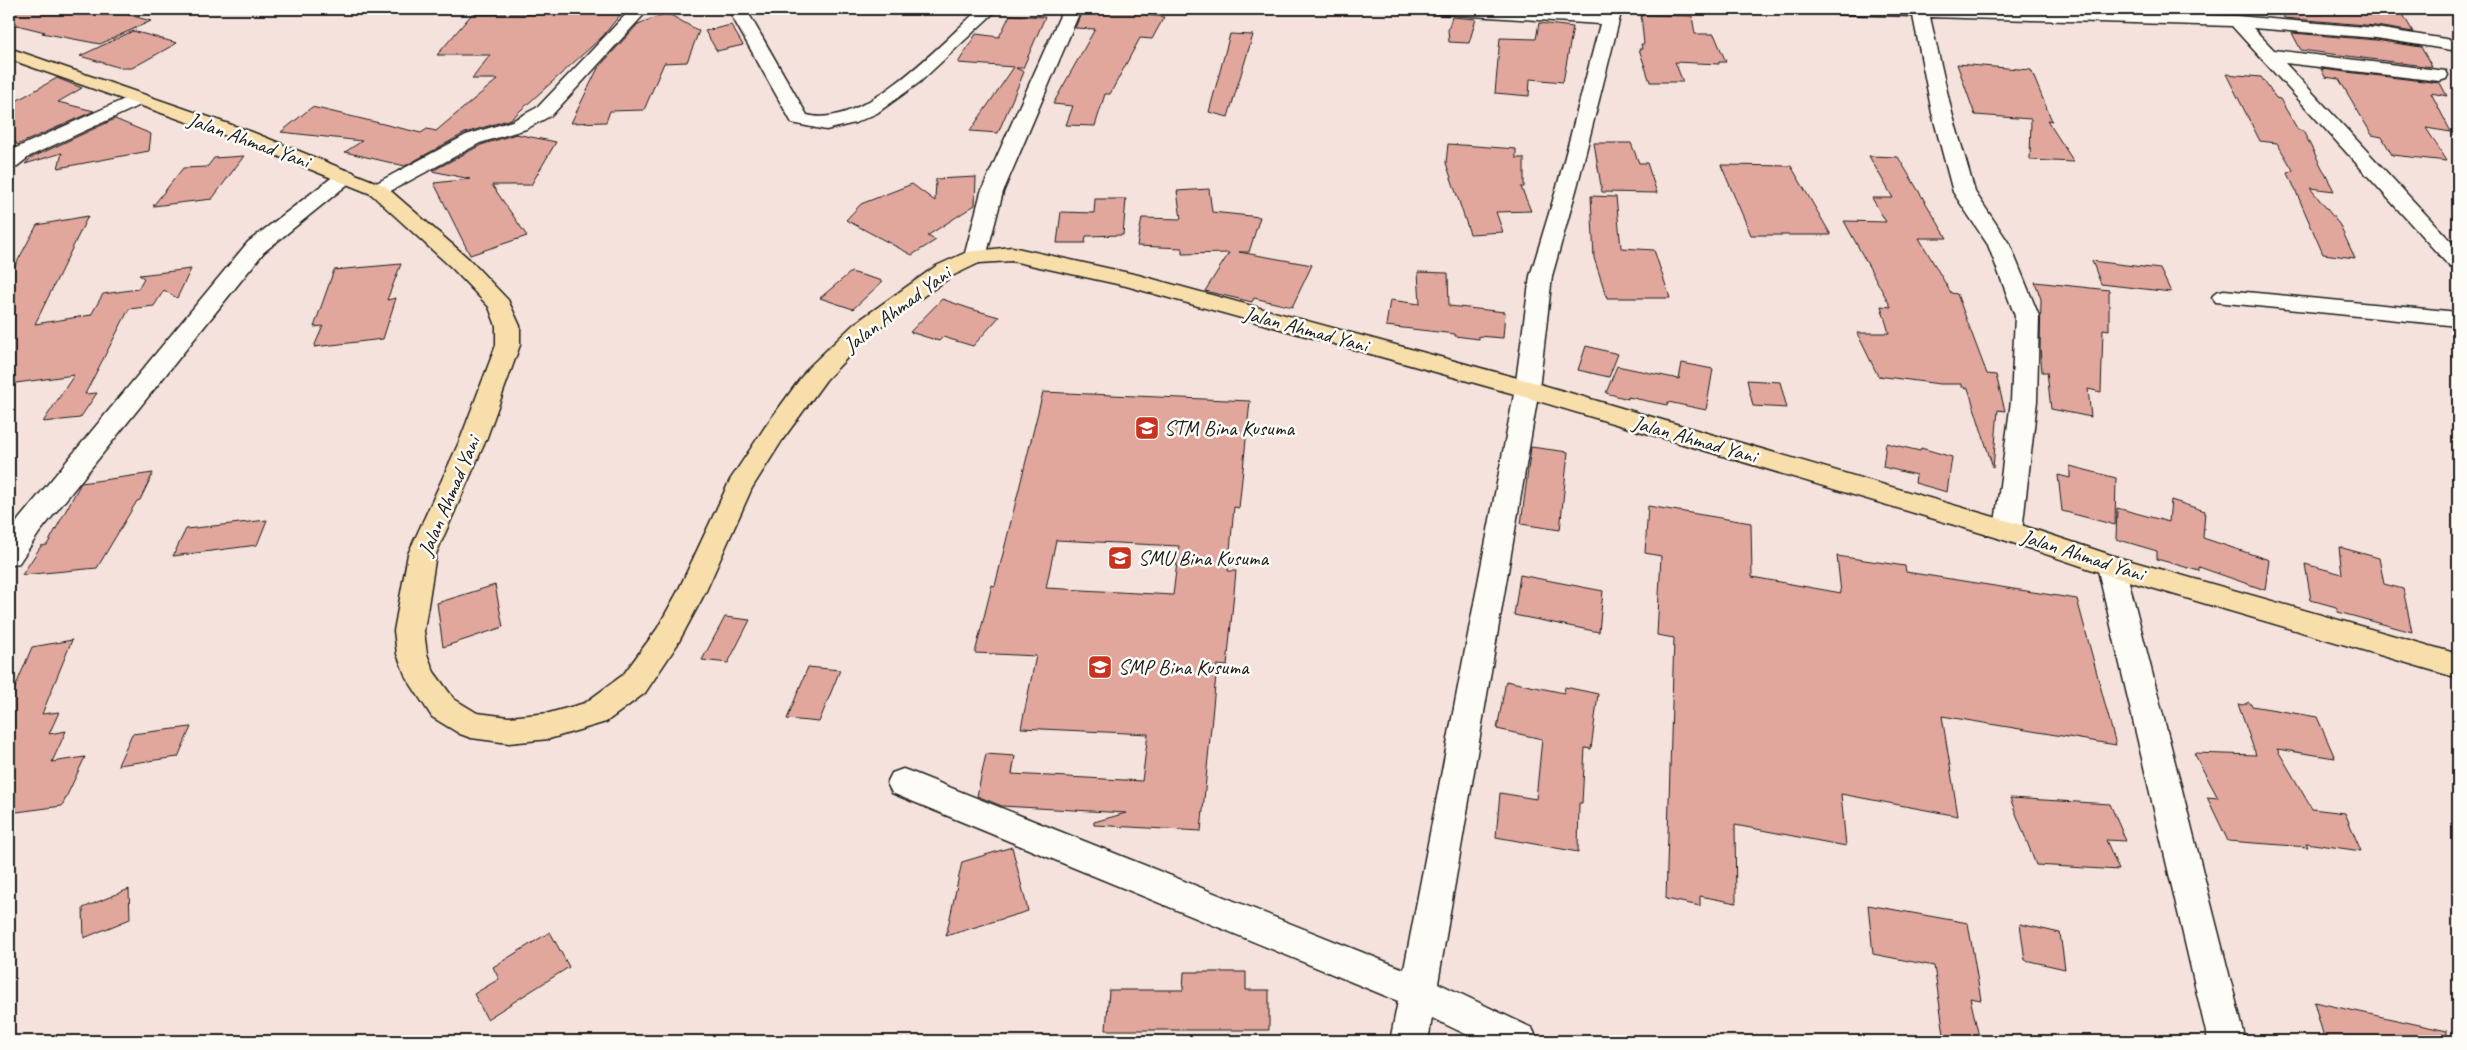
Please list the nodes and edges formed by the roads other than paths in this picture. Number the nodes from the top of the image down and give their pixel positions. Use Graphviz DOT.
graph roads {
  1 [pos="640,9"];
  2 [pos="737,9"];
  3 [pos="989,9"];
  4 [pos="1072,9"];
  5 [pos="1441,9"];
  6 [pos="1839,9"];
  7 [pos="1920,10"];
  8 [pos="1611,14"];
  9 [pos="2231,15"];
  10 [pos="2458,46"];
  11 [pos="9,53"];
  12 [pos="2268,55"];
  13 [pos="2439,75"];
  14 [pos="138,100"];
  15 [pos="9,163"];
  16 [pos="346,176"];
  17 [pos="378,190"];
  18 [pos="974,257"];
  19 [pos="2458,262"];
  20 [pos="2224,297"];
  21 [pos="2458,319"];
  22 [pos="1527,389"];
  23 [pos="2008,531"];
  24 [pos="9,556"];
  25 [pos="2111,566"];
  26 [pos="2458,666"];
  27 [pos="903,783"];
  28 [pos="1416,991"];
  29 [pos="1409,1041"];
  30 [pos="1519,1041"];
  31 [pos="2227,1041"];
  1 -- 17 [label="street"];
  2 -- 3 [label="street"];
  4 -- 18 [label="street"];
  5 -- 8 [label="street"];
  6 -- 7 [label="street"];
  7 -- 9 [label="street"];
  7 -- 23 [label="street"];
  8 -- 22 [label="street"];
  9 -- 10 [label="street"];
  9 -- 12 [label="street"];
  11 -- 14 [label="highway, Jalan Ahmad Yani"];
  12 -- 13 [label="street"];
  12 -- 19 [label="street"];
  14 -- 15 [label="street"];
  14 -- 16 [label="highway, Jalan Ahmad Yani"];
  16 -- 17 [label="highway, Jalan Ahmad Yani"];
  16 -- 24 [label="street"];
  17 -- 18 [label="highway, Jalan Ahmad Yani"];
  18 -- 22 [label="highway, Jalan Ahmad Yani"];
  20 -- 21 [label="street"];
  22 -- 23 [label="highway, Jalan Ahmad Yani"];
  22 -- 28 [label="street"];
  23 -- 25 [label="highway, Jalan Ahmad Yani"];
  25 -- 26 [label="highway, Jalan Ahmad Yani"];
  25 -- 31 [label="street"];
  27 -- 28 [label="street"];
  28 -- 29 [label="street"];
  28 -- 30 [label="street"];
}
